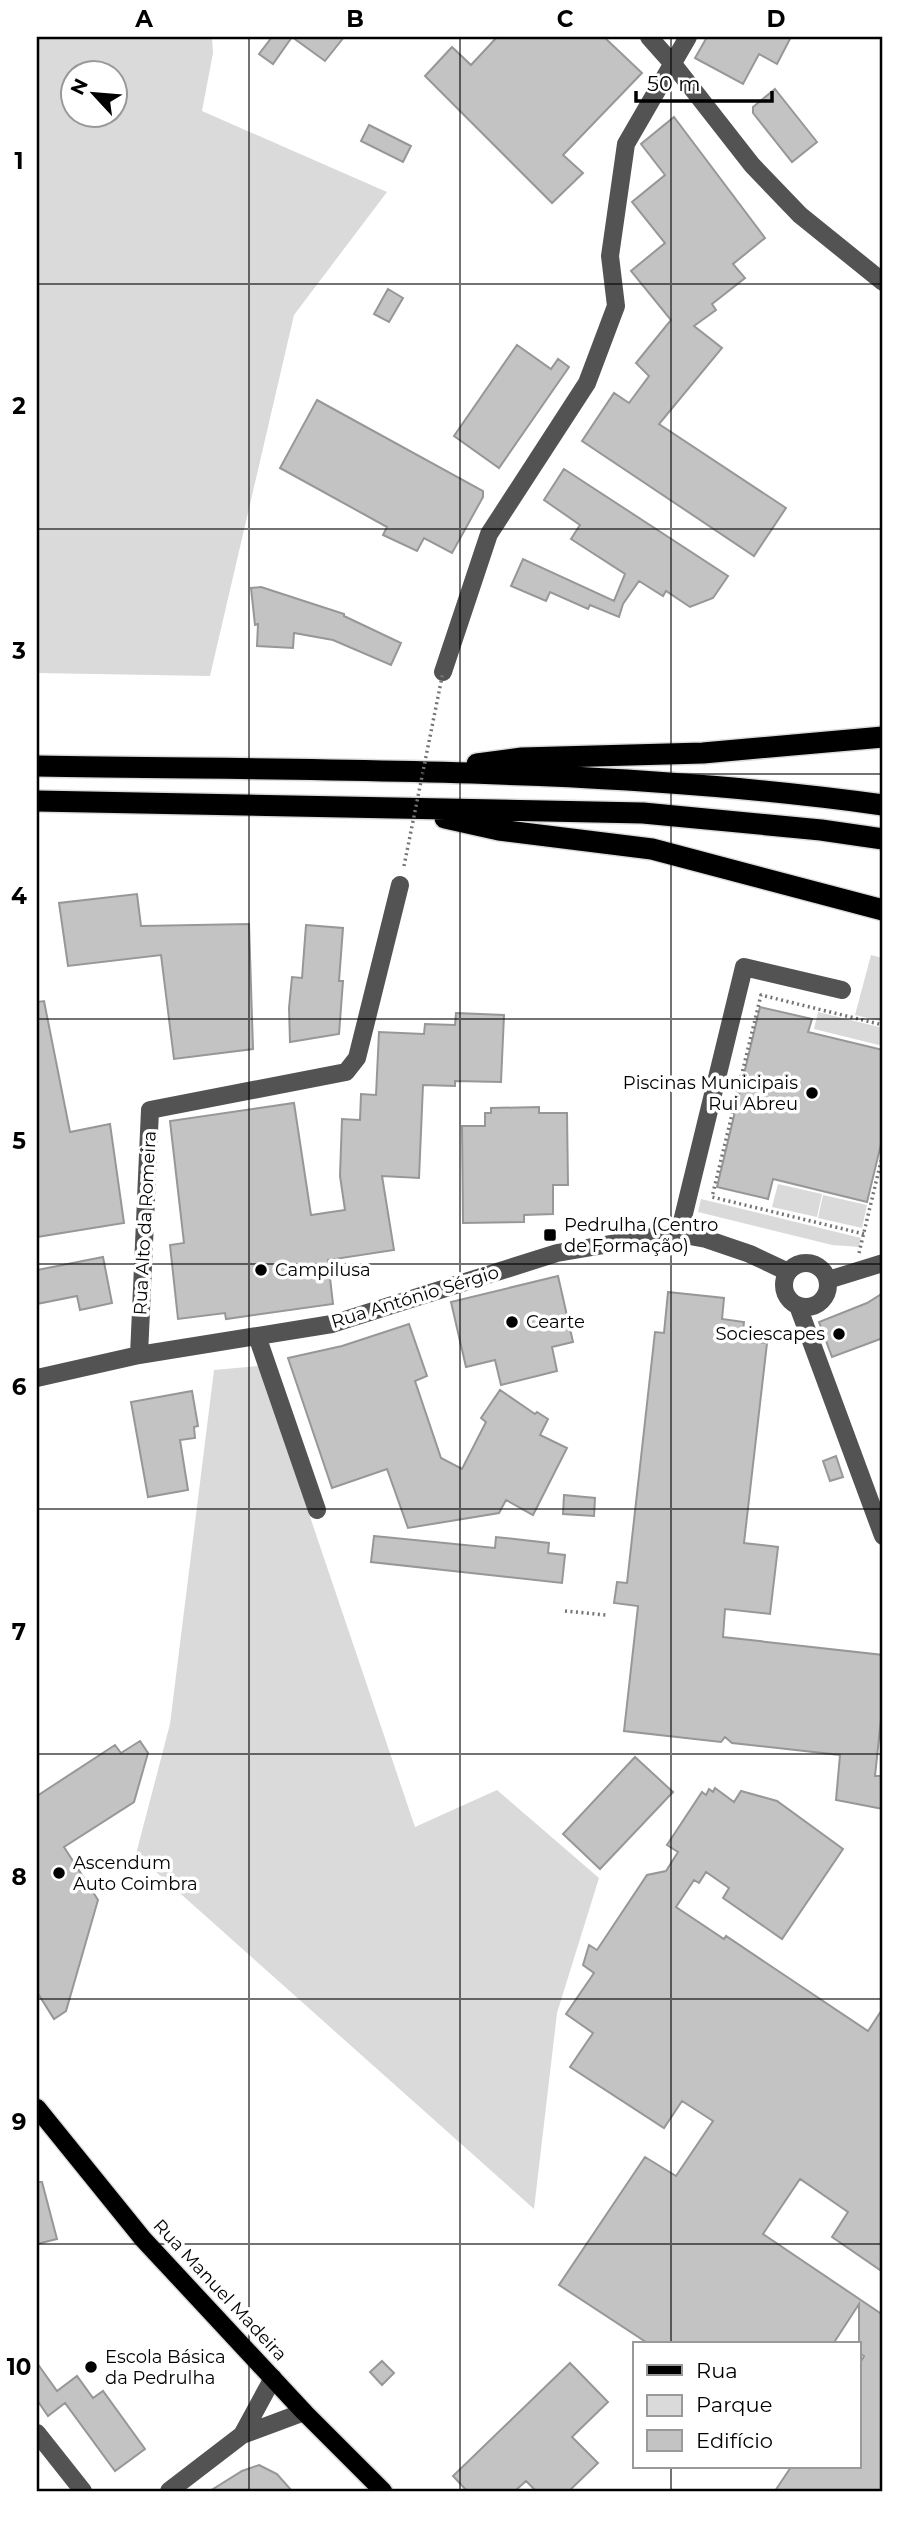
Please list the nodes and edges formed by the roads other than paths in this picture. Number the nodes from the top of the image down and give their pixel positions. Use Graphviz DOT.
graph roads {
  1 [pos="649,37"];
  2 [pos="688,37"];
  3 [pos="673,64"];
  4 [pos="883,282"];
  5 [pos="443,671"];
  6 [pos="883,737"];
  7 [pos="37,766"];
  8 [pos="429,771"];
  9 [pos="37,801"];
  10 [pos="883,805"];
  11 [pos="398,808"];
  12 [pos="883,839"];
  13 [pos="400,885"];
  14 [pos="883,910"];
  15 [pos="842,990"];
  16 [pos="679,1234"];
  17 [pos="883,1263"];
  18 [pos="788,1272"];
  19 [pos="828,1280"];
  20 [pos="798,1306"];
  21 [pos="257,1336"];
  22 [pos="139,1355"];
  23 [pos="37,1377"];
  24 [pos="317,1510"];
  25 [pos="883,1536"];
  26 [pos="37,2108"];
  27 [pos="273,2378"];
  28 [pos="304,2412"];
  29 [pos="37,2433"];
  30 [pos="242,2435"];
  31 [pos="83,2491"];
  32 [pos="169,2491"];
  33 [pos="383,2491"];
  1 -- 3 [label="street"];
  2 -- 3 [label="street"];
  3 -- 4 [label="street"];
  3 -- 5 [label="street"];
  6 -- 8 [label="highway"];
  7 -- 8 [label="highway"];
  8 -- 10 [label="highway"];
  9 -- 11 [label="highway"];
  11 -- 12 [label="highway"];
  11 -- 14 [label="highway"];
  13 -- 22 [label="street, Rua Alto da Romeira"];
  15 -- 16 [label="street"];
  16 -- 18 [label="street, Rua António Sérgio"];
  16 -- 21 [label="street, Rua António Sérgio"];
  17 -- 19 [label="street"];
  18 -- 19 [label="street"];
  18 -- 20 [label="street"];
  19 -- 20 [label="street"];
  20 -- 25 [label="street"];
  21 -- 22 [label="street, Rua António Sérgio"];
  21 -- 24 [label="street"];
  22 -- 23 [label="street, Rua António Sérgio"];
  26 -- 27 [label="main road, Rua Manuel Madeira"];
  27 -- 28 [label="main road, Rua Manuel Madeira"];
  27 -- 30 [label="street"];
  28 -- 30 [label="street"];
  28 -- 33 [label="main road, Rua Manuel Madeira"];
  29 -- 31 [label="street"];
  30 -- 32 [label="street"];
}
